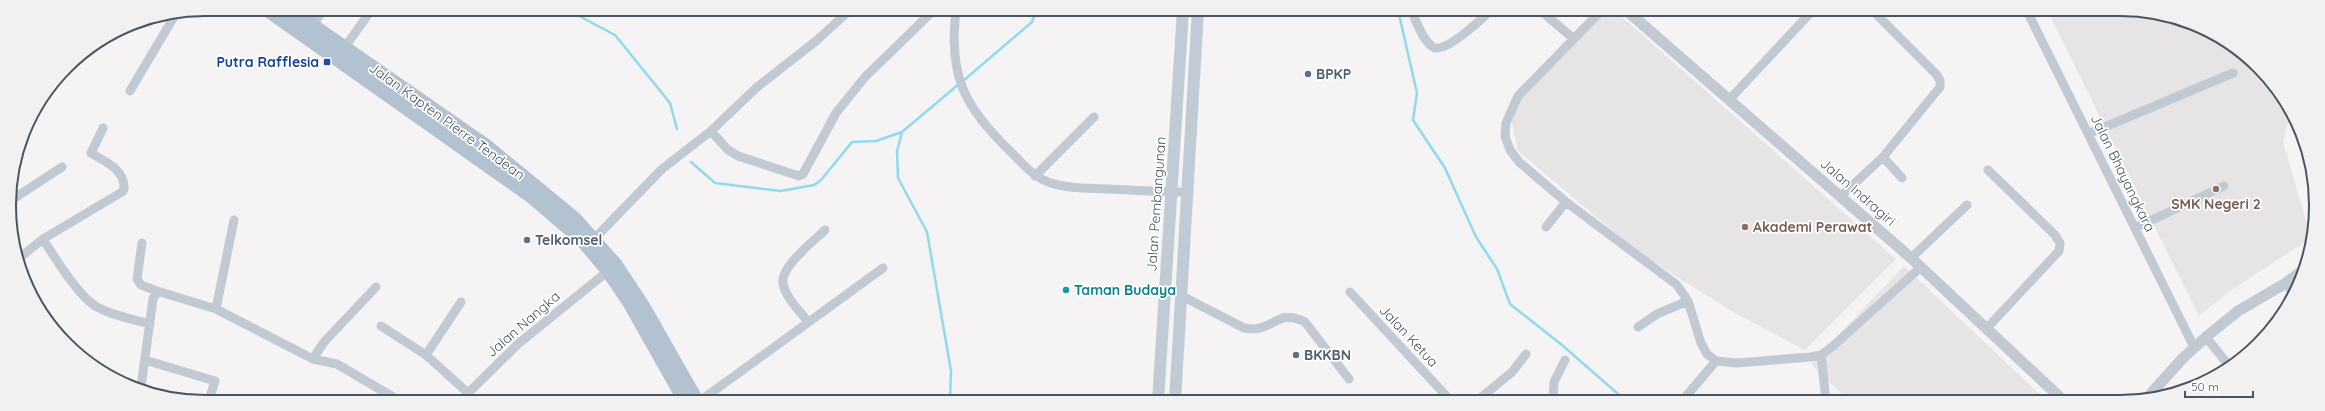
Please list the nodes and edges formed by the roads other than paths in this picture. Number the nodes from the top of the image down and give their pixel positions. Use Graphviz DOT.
graph roads {
  1 [pos="280,16"];
  2 [pos="296,16"];
  3 [pos="319,16"];
  4 [pos="367,16"];
  5 [pos="844,16"];
  6 [pos="928,16"];
  7 [pos="956,16"];
  8 [pos="1183,16"];
  9 [pos="1198,16"];
  10 [pos="1414,16"];
  11 [pos="1485,16"];
  12 [pos="1547,16"];
  13 [pos="1596,16"];
  14 [pos="1633,16"];
  15 [pos="1807,16"];
  16 [pos="1878,16"];
  17 [pos="2029,16"];
  18 [pos="172,19"];
  19 [pos="309,30"];
  20 [pos="1574,39"];
  21 [pos="345,47"];
  22 [pos="2233,73"];
  23 [pos="130,91"];
  24 [pos="1730,100"];
  25 [pos="421,101"];
  26 [pos="413,113"];
  27 [pos="1094,117"];
  28 [pos="103,128"];
  29 [pos="711,132"];
  30 [pos="2088,134"];
  31 [pos="1883,157"];
  32 [pos="62,167"];
  33 [pos="1988,170"];
  34 [pos="1035,176"];
  35 [pos="1902,178"];
  36 [pos="2224,186"];
  37 [pos="1172,192"];
  38 [pos="1186,192"];
  39 [pos="16,197"];
  40 [pos="1840,198"];
  41 [pos="1566,202"];
  42 [pos="1967,205"];
  43 [pos="234,220"];
  44 [pos="1546,227"];
  45 [pos="2135,228"];
  46 [pos="825,230"];
  47 [pos="43,239"];
  48 [pos="594,239"];
  49 [pos="142,243"];
  50 [pos="22,256"];
  51 [pos="1911,258"];
  52 [pos="1921,267"];
  53 [pos="883,268"];
  54 [pos="608,271"];
  55 [pos="2296,276"];
  56 [pos="2286,283"];
  57 [pos="376,287"];
  58 [pos="2289,288"];
  59 [pos="157,291"];
  60 [pos="1350,292"];
  61 [pos="1180,295"];
  62 [pos="1688,301"];
  63 [pos="461,302"];
  64 [pos="216,309"];
  65 [pos="808,322"];
  66 [pos="150,324"];
  67 [pos="381,326"];
  68 [pos="1638,327"];
  69 [pos="1987,328"];
  70 [pos="2206,337"];
  71 [pos="2194,347"];
  72 [pos="1526,354"];
  73 [pos="426,355"];
  74 [pos="1821,355"];
  75 [pos="313,359"];
  76 [pos="146,360"];
  77 [pos="1565,360"];
  78 [pos="1716,361"];
  79 [pos="2226,362"];
  80 [pos="1349,379"];
  81 [pos="142,384"];
  82 [pos="468,392"];
  83 [pos="2153,392"];
  84 [pos="210,395"];
  85 [pos="390,395"];
  86 [pos="465,395"];
  87 [pos="684,395"];
  88 [pos="685,395"];
  89 [pos="708,395"];
  90 [pos="1159,395"];
  91 [pos="1175,395"];
  92 [pos="1443,395"];
  93 [pos="1484,395"];
  94 [pos="1553,395"];
  95 [pos="1687,395"];
  96 [pos="1825,395"];
  97 [pos="2058,395"];
  1 -- 19 [label="main road"];
  2 -- 19 [label="main road"];
  3 -- 19 [label="street"];
  4 -- 21 [label="street"];
  5 -- 29 [label="street"];
  6 -- 29 [label="street"];
  7 -- 34 [label="street"];
  8 -- 37 [label="main road, Jalan Pembangunan"];
  9 -- 38 [label="main road, Jalan Pembangunan"];
  10 -- 11 [label="street"];
  12 -- 20 [label="street"];
  13 -- 20 [label="street"];
  14 -- 24 [label="street, Jalan Indragiri"];
  15 -- 24 [label="street"];
  16 -- 31 [label="street"];
  17 -- 30 [label="street, Jalan Bhayangkara"];
  18 -- 23 [label="street"];
  19 -- 21 [label="main road, Jalan Kapten Pierre Tendean"];
  19 -- 26 [label="main road, Jalan Kapten Pierre Tendean"];
  20 -- 41 [label="street"];
  21 -- 25 [label="main road, Jalan Kapten Pierre Tendean"];
  22 -- 30 [label="street"];
  24 -- 40 [label="street, Jalan Indragiri"];
  25 -- 26 [label="main road"];
  25 -- 48 [label="main road, Jalan Kapten Pierre Tendean"];
  26 -- 54 [label="main road, Jalan Kapten Pierre Tendean"];
  27 -- 34 [label="street"];
  28 -- 47 [label="street"];
  29 -- 48 [label="street"];
  30 -- 45 [label="street, Jalan Bhayangkara"];
  31 -- 35 [label="street"];
  31 -- 40 [label="street"];
  32 -- 39 [label="street"];
  33 -- 69 [label="street"];
  34 -- 37 [label="street"];
  36 -- 45 [label="street"];
  37 -- 38 [label="street"];
  37 -- 90 [label="main road, Jalan Pembangunan"];
  38 -- 61 [label="main road, Jalan Pembangunan"];
  40 -- 51 [label="street, Jalan Indragiri"];
  41 -- 44 [label="street"];
  41 -- 62 [label="street"];
  42 -- 51 [label="street"];
  43 -- 64 [label="street"];
  45 -- 71 [label="street, Jalan Bhayangkara"];
  46 -- 65 [label="street"];
  47 -- 50 [label="street"];
  47 -- 66 [label="street"];
  48 -- 88 [label="main road, Jalan Kapten Pierre Tendean"];
  49 -- 59 [label="street"];
  51 -- 52 [label="street, Jalan Indragiri"];
  52 -- 69 [label="street, Jalan Indragiri"];
  52 -- 74 [label="street"];
  53 -- 65 [label="street"];
  54 -- 82 [label="street, Jalan Nangka"];
  54 -- 87 [label="main road, Jalan Kapten Pierre Tendean"];
  55 -- 56 [label="street"];
  56 -- 58 [label="street"];
  56 -- 70 [label="street"];
  57 -- 75 [label="street"];
  59 -- 64 [label="street"];
  59 -- 66 [label="street"];
  60 -- 92 [label="street, Jalan Ketua"];
  61 -- 80 [label="street"];
  61 -- 91 [label="main road, Jalan Pembangunan"];
  62 -- 68 [label="street"];
  62 -- 78 [label="street"];
  63 -- 73 [label="street"];
  64 -- 75 [label="street"];
  65 -- 89 [label="street"];
  66 -- 76 [label="street"];
  67 -- 73 [label="street"];
  69 -- 97 [label="street, Jalan Indragiri"];
  70 -- 71 [label="street"];
  70 -- 79 [label="street"];
  71 -- 83 [label="street"];
  72 -- 93 [label="street"];
  73 -- 82 [label="street"];
  74 -- 78 [label="street"];
  74 -- 96 [label="street"];
  75 -- 85 [label="street"];
  76 -- 81 [label="street"];
  76 -- 84 [label="street"];
  77 -- 94 [label="street"];
  78 -- 95 [label="street"];
  82 -- 86 [label="street, Jalan Nangka"];
}
